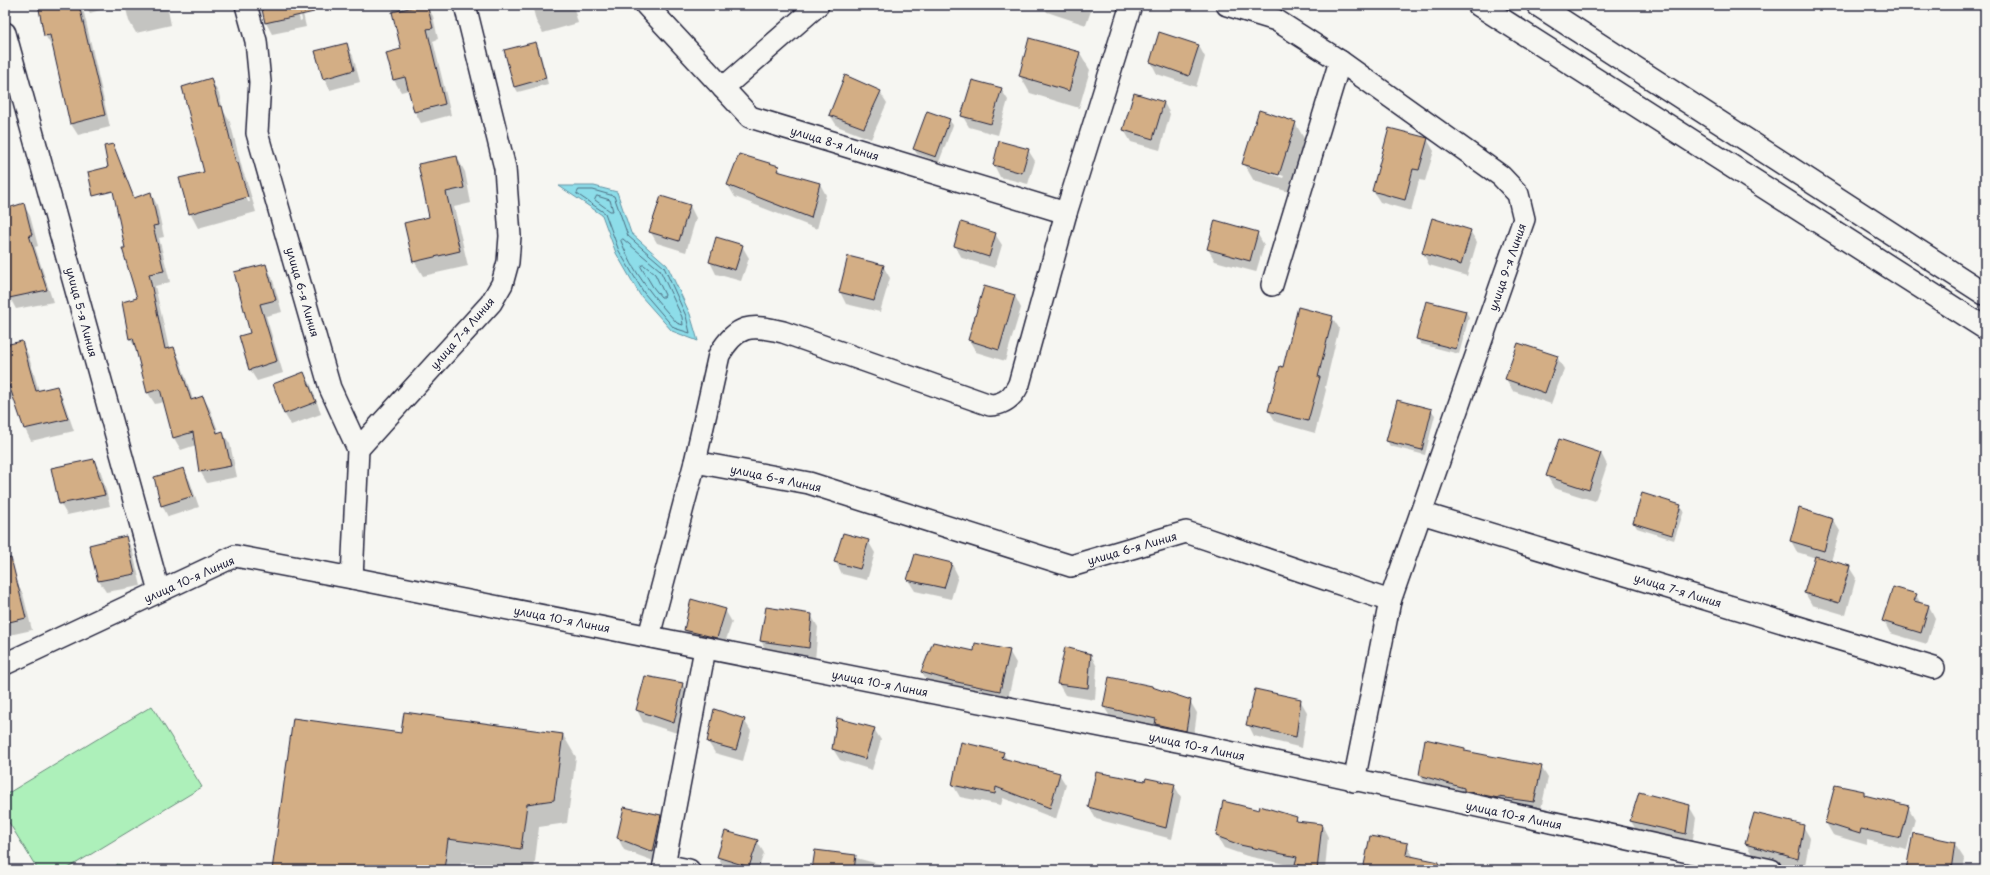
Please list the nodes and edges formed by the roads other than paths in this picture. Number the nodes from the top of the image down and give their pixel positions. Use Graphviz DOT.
graph roads {
  1 [pos="246,5"];
  2 [pos="466,5"];
  3 [pos="646,5"];
  4 [pos="818,5"];
  5 [pos="1131,5"];
  6 [pos="1226,5"];
  7 [pos="1479,5"];
  8 [pos="1538,5"];
  9 [pos="5,33"];
  10 [pos="1340,61"];
  11 [pos="723,88"];
  12 [pos="1066,213"];
  13 [pos="1272,285"];
  14 [pos="1985,294"];
  15 [pos="1985,328"];
  16 [pos="358,449"];
  17 [pos="695,462"];
  18 [pos="1421,513"];
  19 [pos="352,578"];
  20 [pos="159,591"];
  21 [pos="1390,601"];
  22 [pos="649,636"];
  23 [pos="705,649"];
  24 [pos="5,664"];
  25 [pos="1934,668"];
  26 [pos="1354,781"];
  27 [pos="664,867"];
  28 [pos="689,870"];
  29 [pos="1771,870"];
  1 -- 16 [label="street, улица 6-я Линия"];
  2 -- 16 [label="street, улица 7-я Линия"];
  3 -- 11 [label="street, улица 8-я Линия"];
  4 -- 11 [label="street"];
  5 -- 12 [label="street"];
  6 -- 10 [label="street, улица 9-я Линия"];
  7 -- 15 [label="main road"];
  8 -- 14 [label="main road"];
  9 -- 20 [label="street, улица 5-я Линия"];
  10 -- 13 [label="street"];
  10 -- 18 [label="street, улица 9-я Линия"];
  11 -- 12 [label="street, улица 8-я Линия"];
  12 -- 17 [label="street"];
  16 -- 19 [label="street, улица 6-я Линия"];
  17 -- 21 [label="street, улица 6-я Линия"];
  17 -- 22 [label="street"];
  18 -- 21 [label="street, улица 9-я Линия"];
  18 -- 25 [label="street, улица 7-я Линия"];
  19 -- 20 [label="street, улица 10-я Линия"];
  19 -- 22 [label="street, улица 10-я Линия"];
  20 -- 24 [label="street, улица 10-я Линия"];
  21 -- 26 [label="street"];
  22 -- 23 [label="street, улица 10-я Линия"];
  23 -- 26 [label="street, улица 10-я Линия"];
  23 -- 27 [label="street"];
  26 -- 29 [label="street, улица 10-я Линия"];
  27 -- 28 [label="street"];
}
